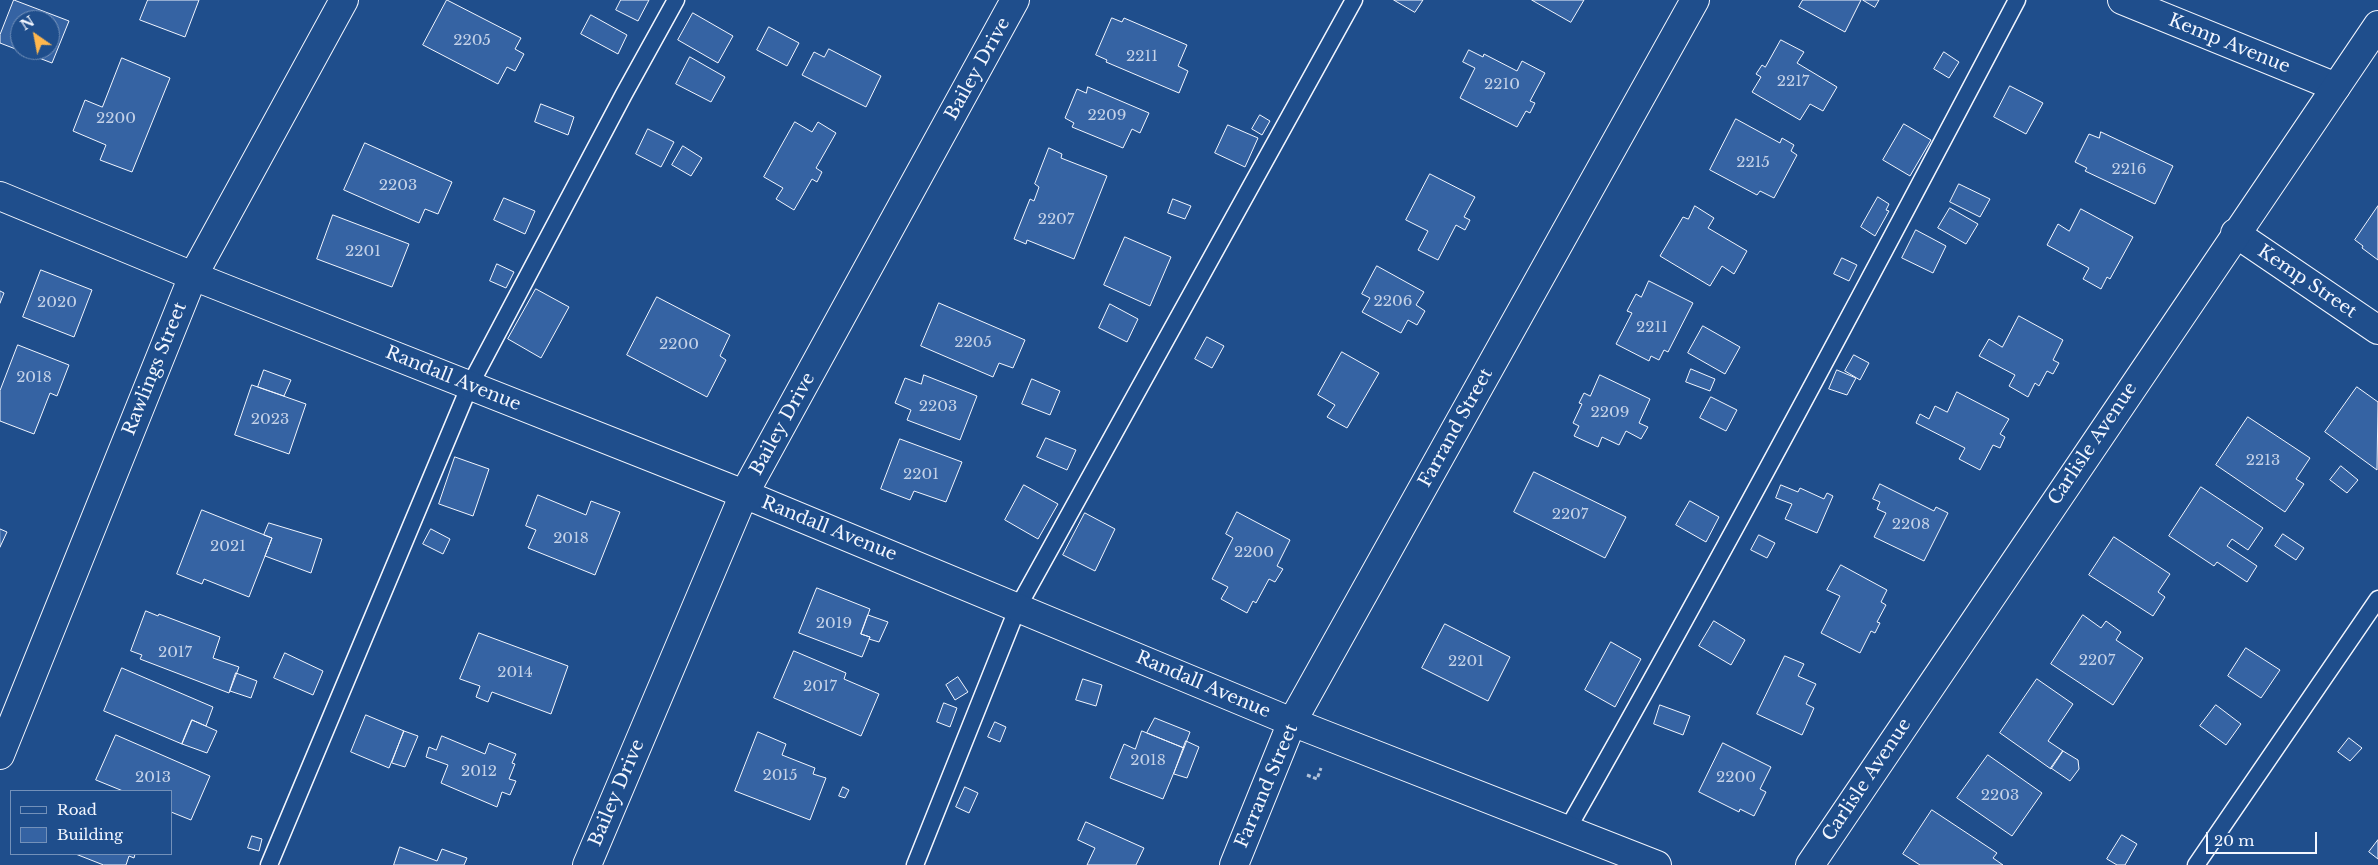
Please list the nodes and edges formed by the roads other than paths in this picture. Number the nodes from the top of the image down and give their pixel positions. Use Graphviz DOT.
graph roads {
  1 [pos="344,0"];
  2 [pos="676,0"];
  3 [pos="1016,0"];
  4 [pos="1354,0"];
  5 [pos="1695,0"];
  6 [pos="2017,0"];
  7 [pos="2122,0"];
  8 [pos="2378,25"];
  9 [pos="2336,87"];
  10 [pos="0,196"];
  11 [pos="2235,233"];
  12 [pos="193,276"];
  13 [pos="2378,330"];
  14 [pos="470,385"];
  15 [pos="744,494"];
  16 [pos="2378,599"];
  17 [pos="1018,608"];
  18 [pos="1292,722"];
  19 [pos="0,755"];
  20 [pos="1567,830"];
  21 [pos="269,865"];
  22 [pos="587,865"];
  23 [pos="914,865"];
  24 [pos="1234,865"];
  25 [pos="1657,865"];
  26 [pos="1810,865"];
  27 [pos="2196,865"];
  1 -- 12 [label="street, Rawlings Street"];
  2 -- 14 [label="lane"];
  3 -- 15 [label="street, Bailey Drive"];
  4 -- 17 [label="lane"];
  5 -- 18 [label="street, Farrand Street"];
  6 -- 20 [label="lane"];
  7 -- 9 [label="street, Kemp Avenue"];
  8 -- 9 [label="street, Carlisle Avenue"];
  9 -- 11 [label="street, Carlisle Avenue"];
  10 -- 12 [label="street, Randall Avenue"];
  11 -- 13 [label="street, Kemp Street"];
  11 -- 26 [label="street, Carlisle Avenue"];
  12 -- 14 [label="street, Randall Avenue"];
  12 -- 19 [label="street, Rawlings Street"];
  14 -- 15 [label="street, Randall Avenue"];
  14 -- 21 [label="lane"];
  15 -- 17 [label="street, Randall Avenue"];
  15 -- 22 [label="street, Bailey Drive"];
  16 -- 27 [label="lane"];
  17 -- 18 [label="street, Randall Avenue"];
  17 -- 23 [label="lane"];
  18 -- 20 [label="street, Randall Avenue"];
  18 -- 24 [label="street, Farrand Street"];
  20 -- 25 [label="street, Randall Avenue"];
}
